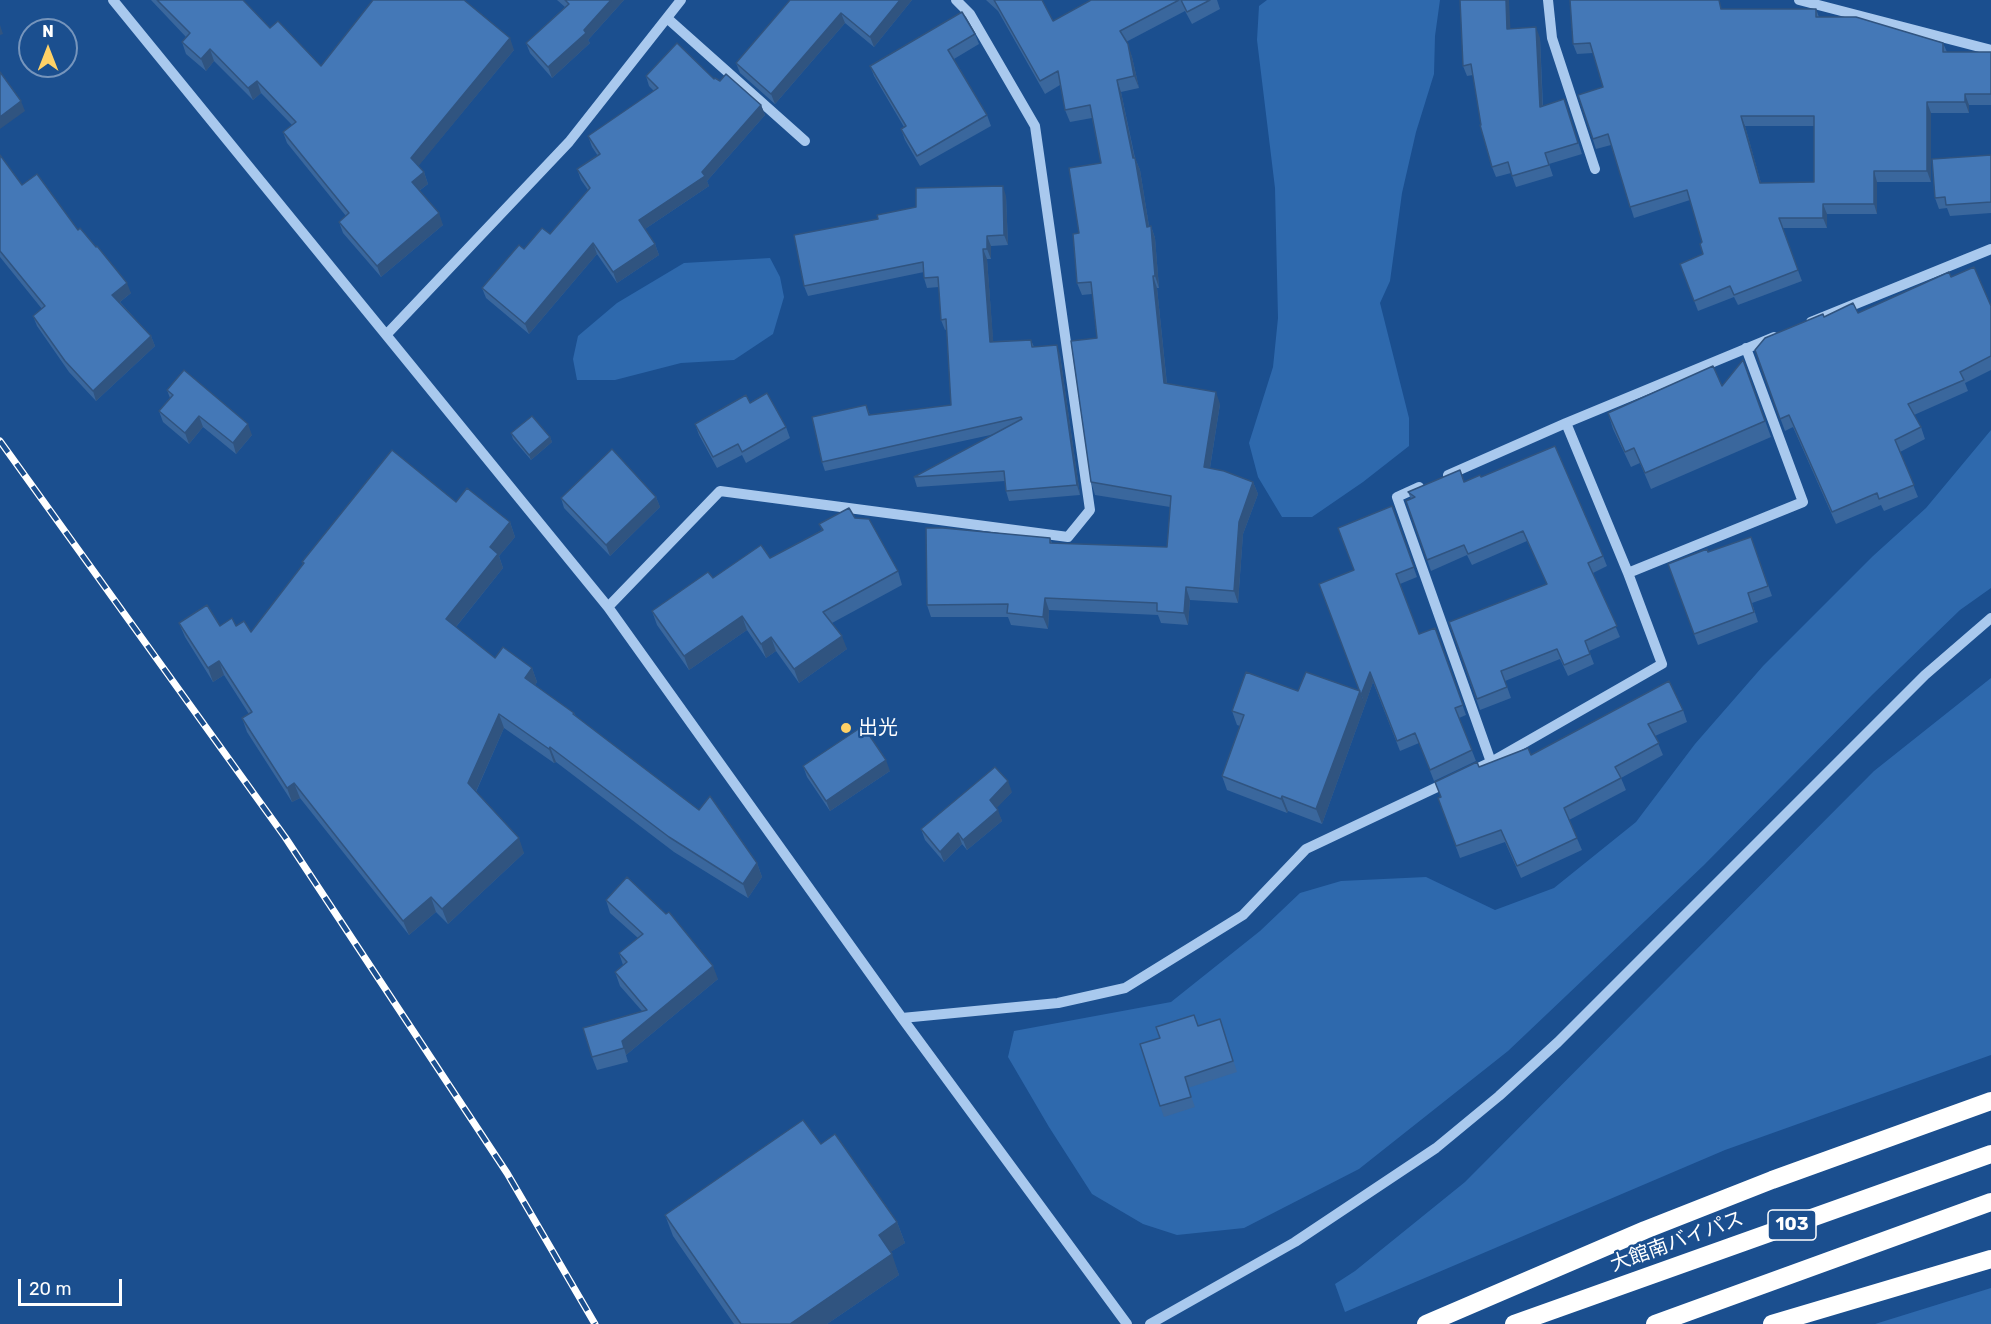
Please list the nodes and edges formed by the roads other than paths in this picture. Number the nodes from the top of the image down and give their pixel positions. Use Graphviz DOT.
graph roads {
  1 [pos="113,0"];
  2 [pos="681,0"];
  3 [pos="956,0"];
  4 [pos="1548,0"];
  5 [pos="1799,0"];
  6 [pos="667,18"];
  7 [pos="1991,50"];
  8 [pos="805,141"];
  9 [pos="1595,169"];
  10 [pos="1991,249"];
  11 [pos="1800,326"];
  12 [pos="1789,331"];
  13 [pos="387,334"];
  14 [pos="1746,348"];
  15 [pos="1566,423"];
  16 [pos="1628,573"];
  17 [pos="608,607"];
  18 [pos="1991,618"];
  19 [pos="1491,762"];
  20 [pos="903,1018"];
  21 [pos="1991,1101"];
  22 [pos="1991,1154"];
  23 [pos="1991,1202"];
  24 [pos="1991,1259"];
  25 [pos="1127,1324"];
  26 [pos="1150,1324"];
  27 [pos="1426,1324"];
  28 [pos="1514,1324"];
  29 [pos="1655,1324"];
  30 [pos="1772,1324"];
  1 -- 13 [label="street"];
  2 -- 6 [label="street"];
  3 -- 17 [label="street"];
  4 -- 9 [label="street"];
  5 -- 7 [label="street"];
  6 -- 8 [label="street"];
  6 -- 13 [label="street"];
  10 -- 11 [label="street"];
  12 -- 14 [label="street"];
  13 -- 17 [label="street"];
  14 -- 15 [label="street"];
  14 -- 16 [label="street"];
  15 -- 16 [label="street"];
  15 -- 19 [label="street"];
  16 -- 19 [label="street"];
  17 -- 20 [label="street"];
  18 -- 26 [label="street"];
  19 -- 20 [label="street"];
  20 -- 25 [label="street"];
  21 -- 27 [label="highway"];
  22 -- 28 [label="highway, 大館南バイパス / 103"];
  23 -- 29 [label="highway, 103"];
  24 -- 30 [label="highway"];
}
